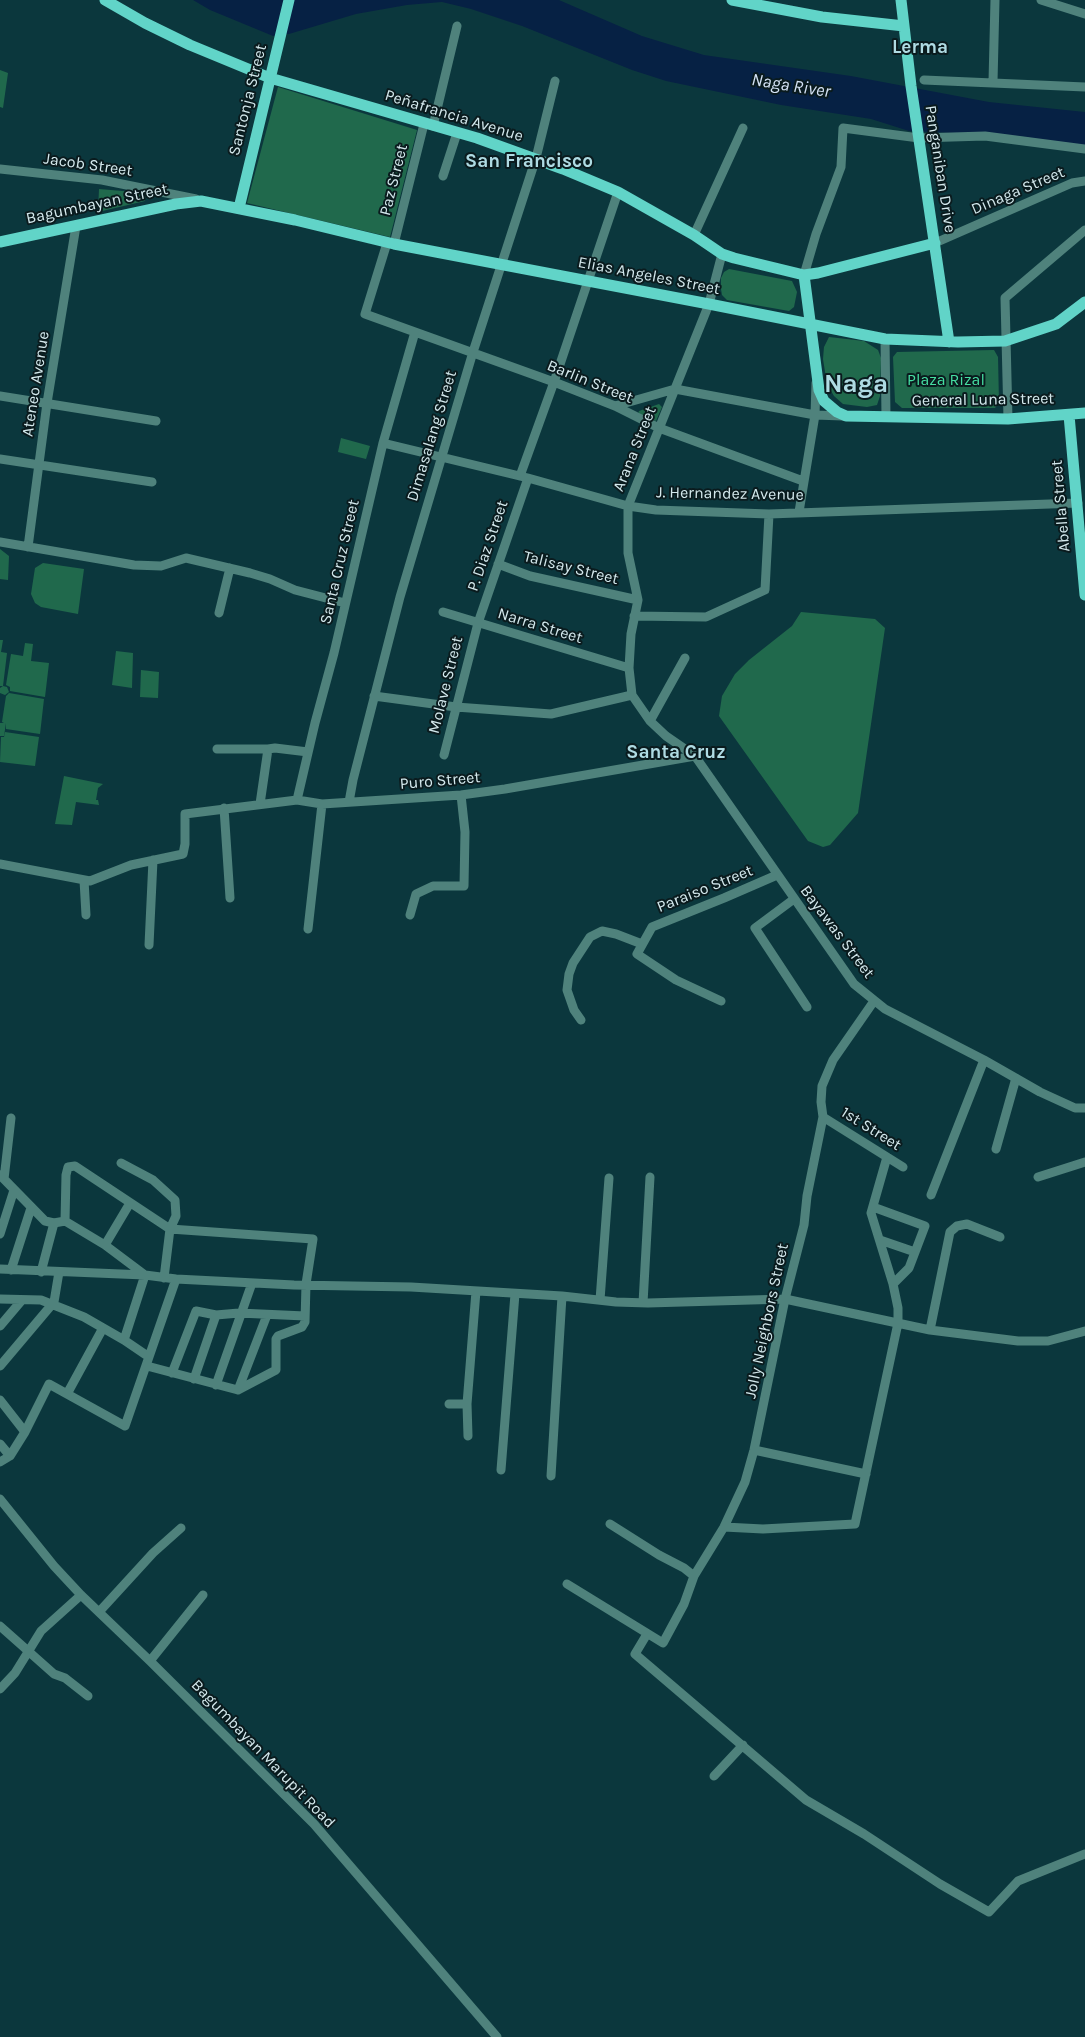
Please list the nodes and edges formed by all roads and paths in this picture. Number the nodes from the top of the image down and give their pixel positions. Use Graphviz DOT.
graph roads {
  1 [pos="105,0"];
  2 [pos="289,0"];
  3 [pos="732,0"];
  4 [pos="901,0"];
  5 [pos="995,0"];
  6 [pos="1041,0"];
  7 [pos="1085,14"];
  8 [pos="457,26"];
  9 [pos="904,26"];
  10 [pos="270,78"];
  11 [pos="924,80"];
  12 [pos="555,81"];
  13 [pos="992,82"];
  14 [pos="1085,87"];
  15 [pos="428,125"];
  16 [pos="743,128"];
  17 [pos="457,133"];
  18 [pos="919,136"];
  19 [pos="1085,150"];
  20 [pos="536,158"];
  21 [pos="0,170"];
  22 [pos="443,176"];
  23 [pos="1085,181"];
  24 [pos="618,192"];
  25 [pos="201,201"];
  26 [pos="239,208"];
  27 [pos="76,226"];
  28 [pos="1085,230"];
  29 [pos="694,235"];
  30 [pos="0,242"];
  31 [pos="935,243"];
  32 [pos="390,244"];
  33 [pos="722,254"];
  34 [pos="501,264"];
  35 [pos="804,275"];
  36 [pos="588,282"];
  37 [pos="1085,302"];
  38 [pos="710,304"];
  39 [pos="365,314"];
  40 [pos="810,323"];
  41 [pos="415,332"];
  42 [pos="885,339"];
  43 [pos="1005,341"];
  44 [pos="949,342"];
  45 [pos="473,352"];
  46 [pos="816,379"];
  47 [pos="554,382"];
  48 [pos="675,389"];
  49 [pos="0,396"];
  50 [pos="47,403"];
  51 [pos="615,406"];
  52 [pos="1085,413"];
  53 [pos="814,415"];
  54 [pos="1069,415"];
  55 [pos="846,416"];
  56 [pos="886,417"];
  57 [pos="1008,419"];
  58 [pos="156,420"];
  59 [pos="660,428"];
  60 [pos="383,443"];
  61 [pos="440,457"];
  62 [pos="0,459"];
  63 [pos="39,465"];
  64 [pos="524,477"];
  65 [pos="803,481"];
  66 [pos="152,482"];
  67 [pos="1082,502"];
  68 [pos="628,506"];
  69 [pos="799,512"];
  70 [pos="769,514"];
  71 [pos="0,542"];
  72 [pos="28,547"];
  73 [pos="498,564"];
  74 [pos="230,568"];
  75 [pos="1085,595"];
  76 [pos="638,600"];
  77 [pos="345,603"];
  78 [pos="443,612"];
  79 [pos="219,613"];
  80 [pos="634,616"];
  81 [pos="478,623"];
  82 [pos="685,658"];
  83 [pos="629,668"];
  84 [pos="632,695"];
  85 [pos="374,696"];
  86 [pos="456,707"];
  87 [pos="650,721"];
  88 [pos="217,749"];
  89 [pos="268,749"];
  90 [pos="308,752"];
  91 [pos="444,755"];
  92 [pos="695,756"];
  93 [pos="461,795"];
  94 [pos="297,800"];
  95 [pos="349,802"];
  96 [pos="260,804"];
  97 [pos="322,804"];
  98 [pos="224,808"];
  99 [pos="153,860"];
  100 [pos="0,864"];
  101 [pos="777,875"];
  102 [pos="84,880"];
  103 [pos="230,898"];
  104 [pos="794,899"];
  105 [pos="86,915"];
  106 [pos="410,915"];
  107 [pos="308,929"];
  108 [pos="642,944"];
  109 [pos="149,945"];
  110 [pos="721,1001"];
  111 [pos="874,1001"];
  112 [pos="807,1007"];
  113 [pos="581,1020"];
  114 [pos="984,1060"];
  115 [pos="1016,1078"];
  116 [pos="1085,1108"];
  117 [pos="823,1117"];
  118 [pos="11,1118"];
  119 [pos="996,1149"];
  120 [pos="887,1157"];
  121 [pos="1085,1162"];
  122 [pos="121,1163"];
  123 [pos="903,1167"];
  124 [pos="2,1177"];
  125 [pos="650,1177"];
  126 [pos="1038,1177"];
  127 [pos="609,1178"];
  128 [pos="14,1190"];
  129 [pos="931,1195"];
  130 [pos="130,1203"];
  131 [pos="874,1207"];
  132 [pos="31,1208"];
  133 [pos="65,1221"];
  134 [pos="54,1223"];
  135 [pos="170,1229"];
  136 [pos="0,1234"];
  137 [pos="1000,1237"];
  138 [pos="880,1240"];
  139 [pos="105,1245"];
  140 [pos="915,1252"];
  141 [pos="0,1269"];
  142 [pos="11,1270"];
  143 [pos="41,1272"];
  144 [pos="59,1272"];
  145 [pos="146,1275"];
  146 [pos="164,1278"];
  147 [pos="176,1279"];
  148 [pos="252,1283"];
  149 [pos="306,1284"];
  150 [pos="893,1284"];
  151 [pos="476,1291"];
  152 [pos="515,1294"];
  153 [pos="562,1296"];
  154 [pos="0,1299"];
  155 [pos="785,1299"];
  156 [pos="22,1300"];
  157 [pos="600,1300"];
  158 [pos="643,1303"];
  159 [pos="52,1304"];
  160 [pos="242,1313"];
  161 [pos="216,1315"];
  162 [pos="268,1315"];
  163 [pos="305,1316"];
  164 [pos="898,1323"];
  165 [pos="0,1326"];
  166 [pos="103,1328"];
  167 [pos="930,1330"];
  168 [pos="1085,1332"];
  169 [pos="124,1340"];
  170 [pos="148,1361"];
  171 [pos="0,1366"];
  172 [pos="172,1373"];
  173 [pos="194,1379"];
  174 [pos="216,1384"];
  175 [pos="238,1390"];
  176 [pos="67,1394"];
  177 [pos="0,1400"];
  178 [pos="449,1404"];
  179 [pos="467,1404"];
  180 [pos="25,1432"];
  181 [pos="468,1436"];
  182 [pos="0,1444"];
  183 [pos="754,1450"];
  184 [pos="10,1456"];
  185 [pos="0,1462"];
  186 [pos="501,1470"];
  187 [pos="866,1474"];
  188 [pos="551,1476"];
  189 [pos="0,1499"];
  190 [pos="610,1524"];
  191 [pos="724,1527"];
  192 [pos="181,1528"];
  193 [pos="694,1576"];
  194 [pos="567,1584"];
  195 [pos="81,1595"];
  196 [pos="203,1595"];
  197 [pos="99,1612"];
  198 [pos="0,1626"];
  199 [pos="648,1634"];
  200 [pos="28,1652"];
  201 [pos="150,1661"];
  202 [pos="0,1689"];
  203 [pos="88,1696"];
  204 [pos="743,1745"];
  205 [pos="714,1776"];
  206 [pos="1085,1854"];
  207 [pos="497,2037"];
  1 -- 10 [label="main road, Peñafrancia Avenue"];
  2 -- 10 [label="main road, Santonja Street"];
  3 -- 9 [label="main road"];
  4 -- 9 [label="main road, Panganiban Drive"];
  5 -- 13 [label="street"];
  6 -- 7 [label="street"];
  8 -- 15 [label="street, Paz Street"];
  9 -- 18 [label="main road, Panganiban Drive"];
  10 -- 15 [label="main road, Peñafrancia Avenue"];
  10 -- 26 [label="main road, Santonja Street"];
  11 -- 13 [label="street"];
  12 -- 20 [label="street, Dimasalang Street"];
  13 -- 14 [label="street"];
  15 -- 17 [label="main road, Peñafrancia Avenue"];
  15 -- 32 [label="street, Paz Street"];
  16 -- 29 [label="street"];
  17 -- 20 [label="main road, Peñafrancia Avenue"];
  17 -- 22 [label="street"];
  18 -- 19 [label="street"];
  18 -- 31 [label="main road, Panganiban Drive"];
  18 -- 35 [label="street"];
  20 -- 24 [label="main road, Peñafrancia Avenue"];
  20 -- 34 [label="street, Dimasalang Street"];
  21 -- 25 [label="street, Jacob Street"];
  23 -- 31 [label="street, Dinaga Street"];
  24 -- 29 [label="main road, Peñafrancia Avenue"];
  24 -- 36 [label="street, P. Diaz Street"];
  25 -- 26 [label="main road, Elias Angeles Street"];
  25 -- 27 [label="main road, Bagumbayan Street"];
  26 -- 32 [label="main road, Elias Angeles Street"];
  27 -- 30 [label="main road, Bagumbayan Street"];
  27 -- 50 [label="street, Ateneo Avenue"];
  28 -- 43 [label="street"];
  29 -- 33 [label="main road, Peñafrancia Avenue"];
  31 -- 35 [label="main road, Peñafrancia Avenue"];
  31 -- 44 [label="main road, Panganiban Drive"];
  32 -- 34 [label="main road, Elias Angeles Street"];
  32 -- 39 [label="street, Paz Street"];
  33 -- 35 [label="main road, Peñafrancia Avenue"];
  33 -- 38 [label="street, Arana Street"];
  34 -- 36 [label="main road, Elias Angeles Street"];
  34 -- 45 [label="street, Dimasalang Street"];
  35 -- 40 [label="main road"];
  36 -- 38 [label="main road, Elias Angeles Street"];
  36 -- 47 [label="street, P. Diaz Street"];
  37 -- 43 [label="main road, Elias Angeles Street"];
  38 -- 40 [label="main road, Elias Angeles Street"];
  38 -- 48 [label="street, Arana Street"];
  39 -- 41 [label="street, Barlin Street"];
  40 -- 42 [label="main road, Elias Angeles Street"];
  40 -- 46 [label="main road"];
  41 -- 45 [label="street, Barlin Street"];
  41 -- 60 [label="street, Santa Cruz Street"];
  42 -- 44 [label="main road, Elias Angeles Street"];
  42 -- 56 [label="street"];
  43 -- 44 [label="main road, Elias Angeles Street"];
  43 -- 57 [label="street"];
  45 -- 47 [label="street, Barlin Street"];
  45 -- 61 [label="street, Dimasalang Street"];
  46 -- 53 [label="street"];
  46 -- 55 [label="main road"];
  47 -- 51 [label="street, Barlin Street"];
  47 -- 64 [label="street, P. Diaz Street"];
  48 -- 51 [label="street, General Luna Street"];
  48 -- 53 [label="street, General Luna Street"];
  48 -- 59 [label="street, Arana Street"];
  49 -- 50 [label="street"];
  50 -- 58 [label="street"];
  50 -- 63 [label="street, Ateneo Avenue"];
  51 -- 59 [label="street, Barlin Street"];
  52 -- 54 [label="main road, General Luna Street"];
  53 -- 55 [label="street, General Luna Street"];
  53 -- 65 [label="street"];
  54 -- 57 [label="main road, General Luna Street"];
  54 -- 67 [label="main road, Abella Street"];
  55 -- 56 [label="main road, General Luna Street"];
  56 -- 57 [label="main road, General Luna Street"];
  59 -- 65 [label="street, Barlin Street"];
  59 -- 68 [label="street, Arana Street"];
  60 -- 61 [label="street, J. Hernandez Avenue"];
  60 -- 77 [label="street, Santa Cruz Street"];
  61 -- 64 [label="street, J. Hernandez Avenue"];
  61 -- 85 [label="street, Dimasalang Street"];
  62 -- 63 [label="street"];
  63 -- 66 [label="street"];
  63 -- 72 [label="street, Ateneo Avenue"];
  64 -- 68 [label="street, J. Hernandez Avenue"];
  64 -- 73 [label="street, P. Diaz Street"];
  65 -- 69 [label="street"];
  67 -- 69 [label="street, J. Hernandez Avenue"];
  67 -- 75 [label="main road, Abella Street"];
  68 -- 70 [label="street, J. Hernandez Avenue"];
  68 -- 76 [label="street, Arana Street"];
  69 -- 70 [label="street, J. Hernandez Avenue"];
  70 -- 80 [label="street"];
  71 -- 72 [label="street"];
  72 -- 74 [label="street"];
  73 -- 76 [label="street, Talisay Street"];
  73 -- 81 [label="street, P. Diaz Street"];
  74 -- 77 [label="street"];
  74 -- 79 [label="street"];
  76 -- 80 [label="street, Arana Street"];
  77 -- 90 [label="street, Santa Cruz Street"];
  78 -- 81 [label="street, Narra Street"];
  80 -- 83 [label="street, Arana Street"];
  81 -- 83 [label="street, Narra Street"];
  81 -- 86 [label="street, Molave Street"];
  82 -- 87 [label="street"];
  83 -- 84 [label="street, Arana Street"];
  84 -- 86 [label="street"];
  84 -- 87 [label="street, Arana Street"];
  85 -- 86 [label="street"];
  85 -- 95 [label="street, Dimasalang Street"];
  86 -- 91 [label="street, Molave Street"];
  87 -- 92 [label="street, Arana Street"];
  88 -- 89 [label="street"];
  89 -- 90 [label="street"];
  89 -- 96 [label="street"];
  90 -- 94 [label="street, Santa Cruz Street"];
  92 -- 93 [label="street, Puro Street"];
  92 -- 101 [label="street, Bayawas Street"];
  93 -- 95 [label="street, Puro Street"];
  93 -- 106 [label="street"];
  94 -- 96 [label="street, Puro Street"];
  94 -- 97 [label="street, Puro Street"];
  95 -- 97 [label="street, Puro Street"];
  96 -- 98 [label="street, Puro Street"];
  97 -- 107 [label="street"];
  98 -- 99 [label="street, Puro Street"];
  98 -- 103 [label="street"];
  99 -- 102 [label="street"];
  99 -- 109 [label="street"];
  100 -- 102 [label="street"];
  101 -- 104 [label="street, Bayawas Street"];
  101 -- 108 [label="street, Paraiso Street"];
  102 -- 105 [label="street"];
  104 -- 111 [label="street, Bayawas Street"];
  104 -- 112 [label="street"];
  108 -- 110 [label="street"];
  108 -- 113 [label="street"];
  111 -- 114 [label="street, Bayawas Street"];
  111 -- 117 [label="street, Jolly Neighbors Street"];
  114 -- 115 [label="street, Bayawas Street"];
  114 -- 129 [label="street"];
  115 -- 116 [label="street, Bayawas Street"];
  115 -- 119 [label="street"];
  117 -- 120 [label="street, 1st Street"];
  117 -- 155 [label="street, Jolly Neighbors Street"];
  118 -- 124 [label="street"];
  120 -- 123 [label="street, 1st Street"];
  120 -- 131 [label="street"];
  121 -- 126 [label="street"];
  122 -- 135 [label="street"];
  124 -- 128 [label="street"];
  125 -- 158 [label="street"];
  127 -- 157 [label="street"];
  128 -- 132 [label="street"];
  128 -- 136 [label="street"];
  130 -- 133 [label="street"];
  130 -- 135 [label="street"];
  130 -- 139 [label="street"];
  131 -- 138 [label="street"];
  131 -- 140 [label="street"];
  132 -- 134 [label="street"];
  132 -- 142 [label="street"];
  133 -- 134 [label="street"];
  133 -- 139 [label="street"];
  134 -- 143 [label="street"];
  135 -- 146 [label="street"];
  135 -- 149 [label="street"];
  137 -- 167 [label="street"];
  138 -- 140 [label="street"];
  138 -- 150 [label="street"];
  139 -- 145 [label="street"];
  140 -- 150 [label="street"];
  141 -- 142 [label="street"];
  142 -- 143 [label="street"];
  143 -- 144 [label="street"];
  144 -- 145 [label="street"];
  144 -- 159 [label="street"];
  145 -- 146 [label="street"];
  145 -- 169 [label="street"];
  146 -- 147 [label="street"];
  147 -- 148 [label="street"];
  147 -- 170 [label="street"];
  148 -- 149 [label="street"];
  148 -- 160 [label="street"];
  149 -- 151 [label="street"];
  149 -- 163 [label="street"];
  150 -- 164 [label="street"];
  151 -- 152 [label="street"];
  151 -- 179 [label="street"];
  152 -- 153 [label="street"];
  152 -- 186 [label="street"];
  153 -- 157 [label="street"];
  153 -- 188 [label="street"];
  154 -- 156 [label="street"];
  155 -- 158 [label="street"];
  155 -- 164 [label="street"];
  155 -- 183 [label="street, Jolly Neighbors Street"];
  156 -- 159 [label="street"];
  156 -- 165 [label="street"];
  157 -- 158 [label="street"];
  159 -- 166 [label="street"];
  159 -- 171 [label="street"];
  160 -- 161 [label="street"];
  160 -- 162 [label="street"];
  160 -- 174 [label="street"];
  161 -- 172 [label="street"];
  161 -- 173 [label="street"];
  162 -- 163 [label="street"];
  162 -- 175 [label="street"];
  163 -- 175 [label="street"];
  164 -- 167 [label="street"];
  164 -- 187 [label="street"];
  166 -- 169 [label="street"];
  166 -- 176 [label="street"];
  167 -- 168 [label="street"];
  169 -- 170 [label="street"];
  170 -- 172 [label="street"];
  170 -- 176 [label="street"];
  172 -- 173 [label="street"];
  173 -- 174 [label="street"];
  174 -- 175 [label="street"];
  176 -- 180 [label="street"];
  177 -- 180 [label="street"];
  178 -- 179 [label="street"];
  179 -- 181 [label="street"];
  180 -- 184 [label="street"];
  182 -- 184 [label="street"];
  183 -- 187 [label="street"];
  183 -- 191 [label="street, Jolly Neighbors Street"];
  184 -- 185 [label="street"];
  187 -- 191 [label="street"];
  189 -- 195 [label="street, Bagumbayan Marupit Road"];
  190 -- 193 [label="street"];
  191 -- 193 [label="street, Jolly Neighbors Street"];
  192 -- 197 [label="street"];
  193 -- 199 [label="street, Jolly Neighbors Street"];
  194 -- 199 [label="street"];
  195 -- 197 [label="street, Bagumbayan Marupit Road"];
  195 -- 200 [label="street"];
  196 -- 201 [label="street"];
  197 -- 201 [label="street, Bagumbayan Marupit Road"];
  198 -- 200 [label="street"];
  199 -- 204 [label="street"];
  200 -- 202 [label="street"];
  200 -- 203 [label="street"];
  201 -- 207 [label="street, Bagumbayan Marupit Road"];
  204 -- 205 [label="street"];
  204 -- 206 [label="street"];
}
